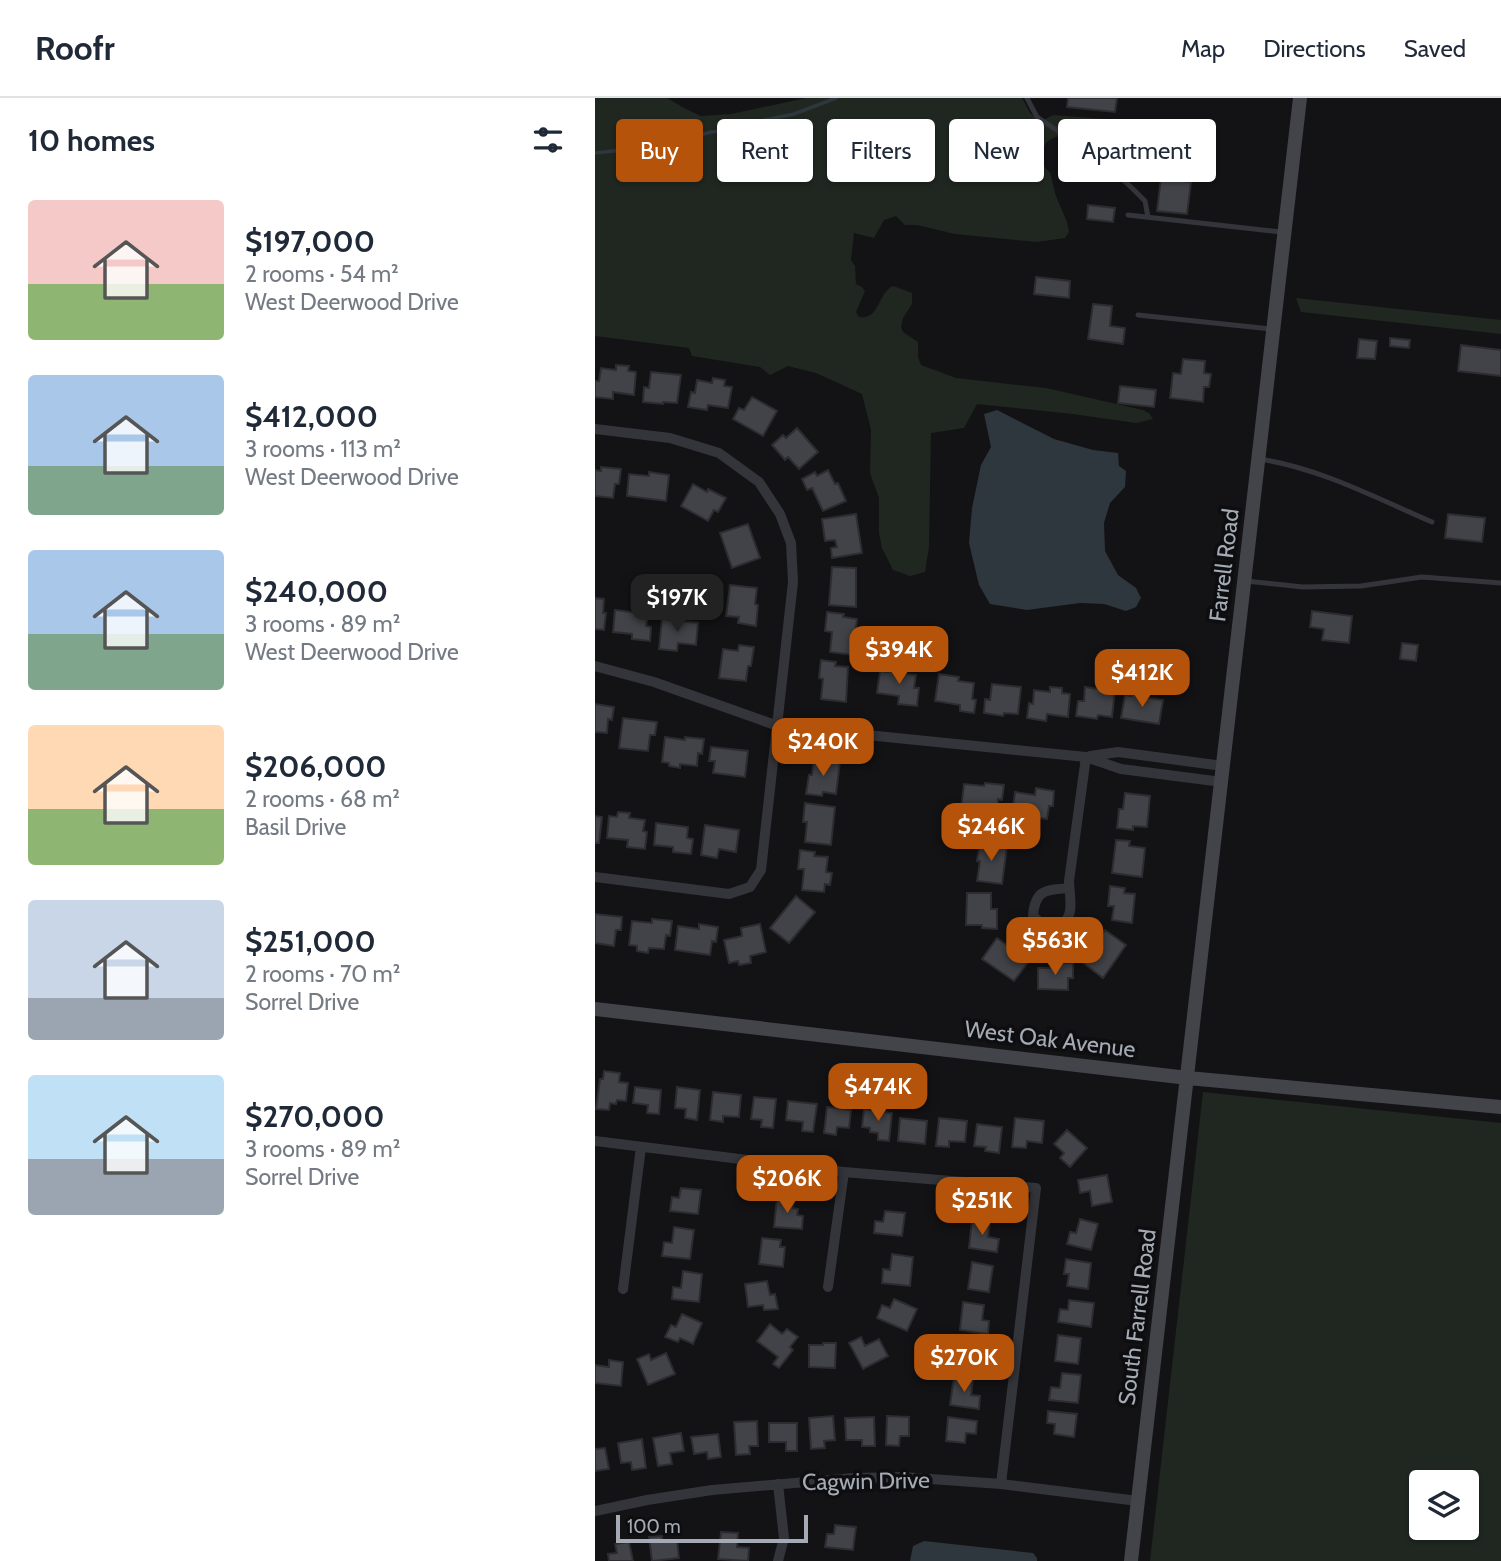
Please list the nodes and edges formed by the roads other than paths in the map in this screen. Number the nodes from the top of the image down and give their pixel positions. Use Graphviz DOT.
graph roads {
  1 [pos="1027,98"];
  2 [pos="1300,98"];
  3 [pos="1128,215"];
  4 [pos="1148,217"];
  5 [pos="1285,232"];
  6 [pos="1138,315"];
  7 [pos="1274,329"];
  8 [pos="595,429"];
  9 [pos="1259,459"];
  10 [pos="1432,522"];
  11 [pos="1245,581"];
  12 [pos="1501,583"];
  13 [pos="595,666"];
  14 [pos="778,726"];
  15 [pos="1086,757"];
  16 [pos="1223,766"];
  17 [pos="1222,782"];
  18 [pos="595,877"];
  19 [pos="1069,888"];
  20 [pos="595,1009"];
  21 [pos="1188,1078"];
  22 [pos="1501,1107"];
  23 [pos="595,1141"];
  24 [pos="641,1147"];
  25 [pos="844,1172"];
  26 [pos="828,1287"];
  27 [pos="623,1289"];
  28 [pos="778,1484"];
  29 [pos="1001,1484"];
  30 [pos="1138,1501"];
  31 [pos="595,1511"];
  32 [pos="778,1561"];
  33 [pos="1131,1561"];
  1 -- 4 [label="lane"];
  2 -- 5 [label="street, Farrell Road"];
  3 -- 4 [label="lane"];
  4 -- 5 [label="lane"];
  5 -- 7 [label="street, Farrell Road"];
  6 -- 7 [label="lane"];
  7 -- 9 [label="street, Farrell Road"];
  8 -- 14 [label="street"];
  9 -- 10 [label="lane"];
  9 -- 11 [label="street, Farrell Road"];
  11 -- 12 [label="lane"];
  11 -- 16 [label="street, Farrell Road"];
  13 -- 14 [label="street"];
  14 -- 15 [label="street"];
  14 -- 18 [label="street"];
  15 -- 16 [label="street"];
  15 -- 17 [label="street"];
  15 -- 19 [label="street"];
  16 -- 17 [label="street, Farrell Road"];
  17 -- 21 [label="street, Farrell Road"];
  19 -- 19 [label="street"];
  20 -- 21 [label="street, West Oak Avenue"];
  21 -- 22 [label="street, West Oak Avenue"];
  21 -- 30 [label="street, South Farrell Road"];
  23 -- 24 [label="street"];
  24 -- 25 [label="street"];
  24 -- 27 [label="street"];
  25 -- 26 [label="street"];
  25 -- 29 [label="street"];
  28 -- 29 [label="street, Cagwin Drive"];
  28 -- 31 [label="street, Cagwin Drive"];
  28 -- 32 [label="street"];
  29 -- 30 [label="street, Cagwin Drive"];
  30 -- 33 [label="street, South Farrell Road"];
}
